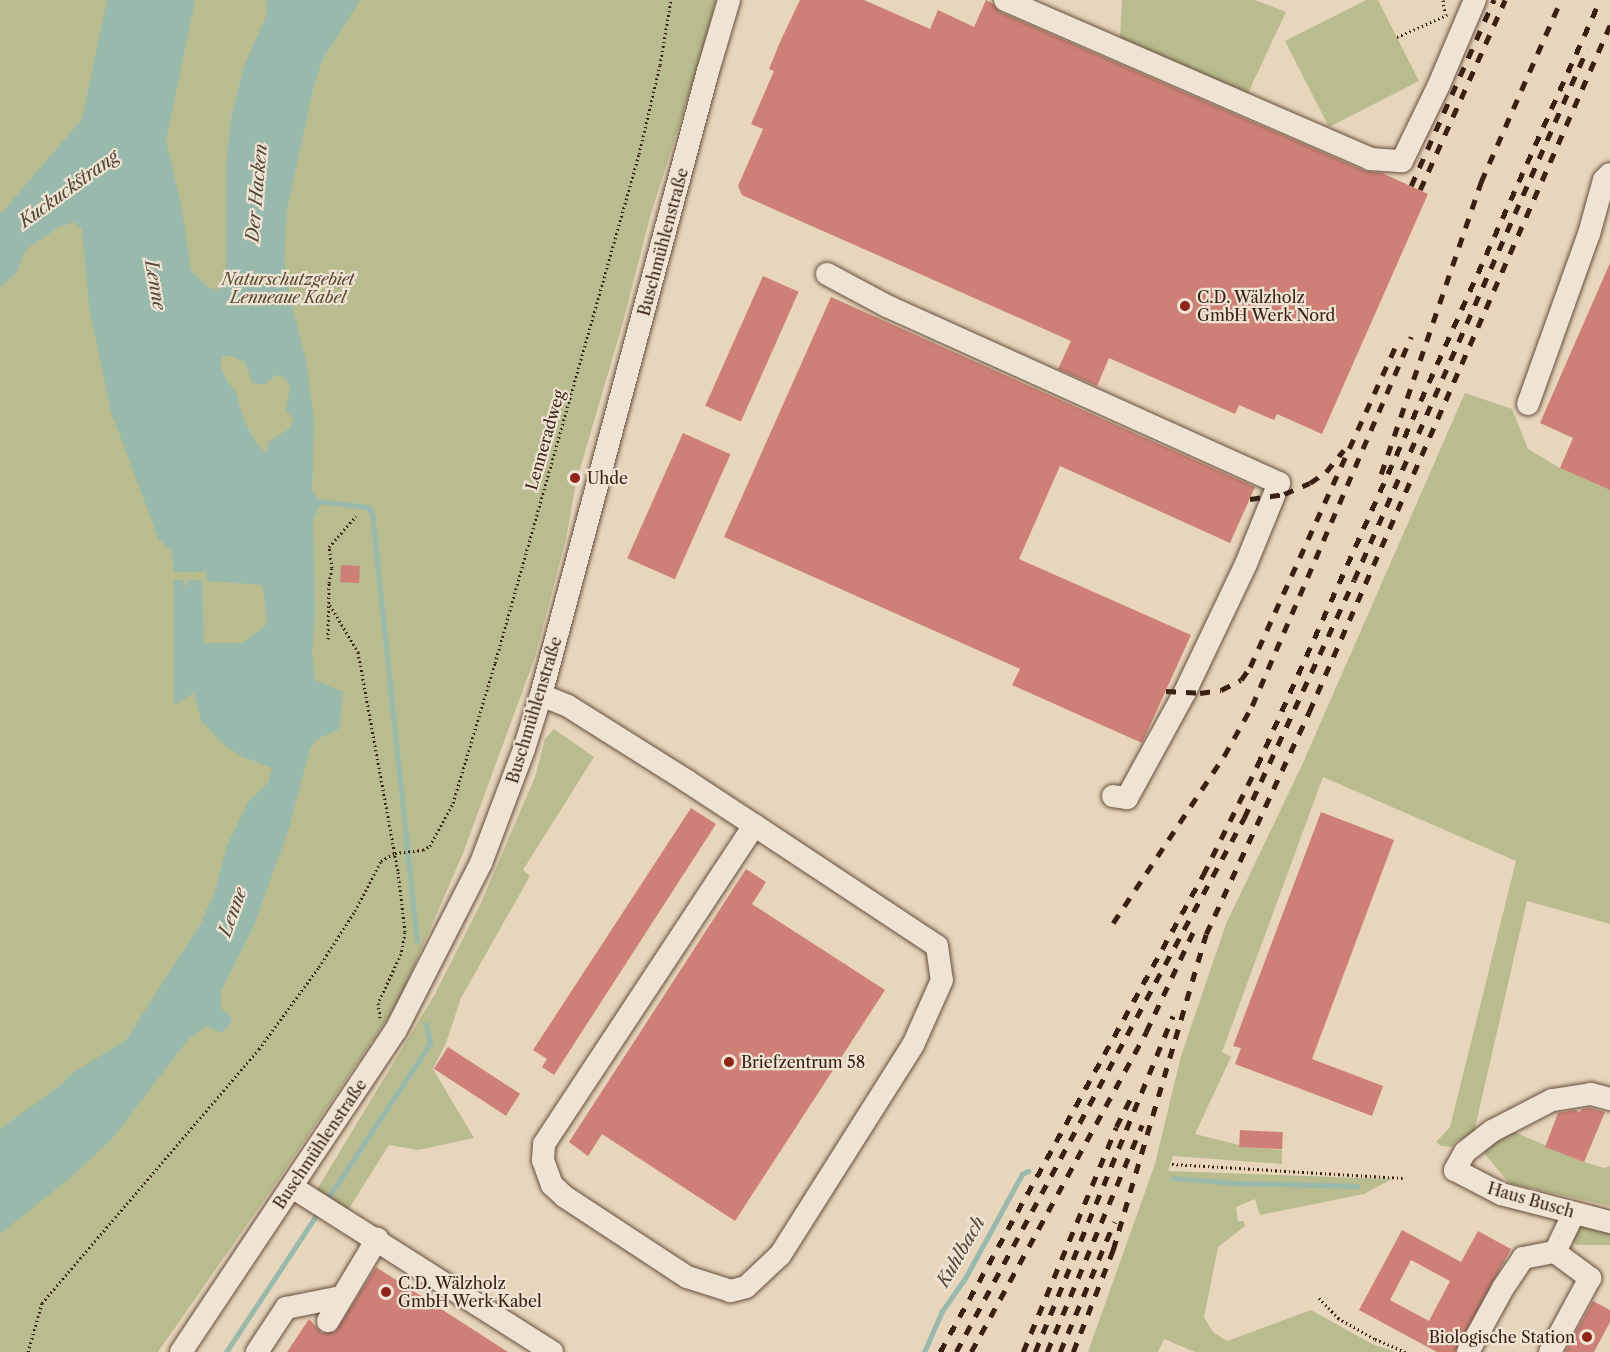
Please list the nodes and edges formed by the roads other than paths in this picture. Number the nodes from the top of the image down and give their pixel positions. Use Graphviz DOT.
graph roads {
  1 [pos="729,0"];
  2 [pos="1005,0"];
  3 [pos="1475,0"];
  4 [pos="1610,174"];
  5 [pos="827,274"];
  6 [pos="1528,404"];
  7 [pos="541,695"];
  8 [pos="1113,795"];
  9 [pos="754,825"];
  10 [pos="1610,1099"];
  11 [pos="292,1187"];
  12 [pos="1574,1213"];
  13 [pos="1610,1222"];
  14 [pos="378,1239"];
  15 [pos="1555,1252"];
  16 [pos="341,1298"];
  17 [pos="328,1321"];
  18 [pos="181,1352"];
  19 [pos="257,1352"];
  20 [pos="552,1352"];
  21 [pos="1468,1352"];
  22 [pos="1550,1352"];
  1 -- 7 [label="street, Buschmühlenstraße"];
  2 -- 3 [label="street"];
  4 -- 6 [label="street"];
  5 -- 8 [label="street"];
  7 -- 9 [label="street"];
  7 -- 11 [label="street, Buschmühlenstraße"];
  9 -- 9 [label="street"];
  10 -- 12 [label="street, Haus Busch"];
  11 -- 14 [label="street"];
  11 -- 18 [label="street, Buschmühlenstraße"];
  12 -- 13 [label="street, Haus Busch"];
  12 -- 15 [label="street"];
  14 -- 16 [label="street"];
  14 -- 20 [label="street"];
  15 -- 21 [label="street"];
  15 -- 22 [label="street"];
  16 -- 17 [label="street"];
  16 -- 19 [label="street"];
}
